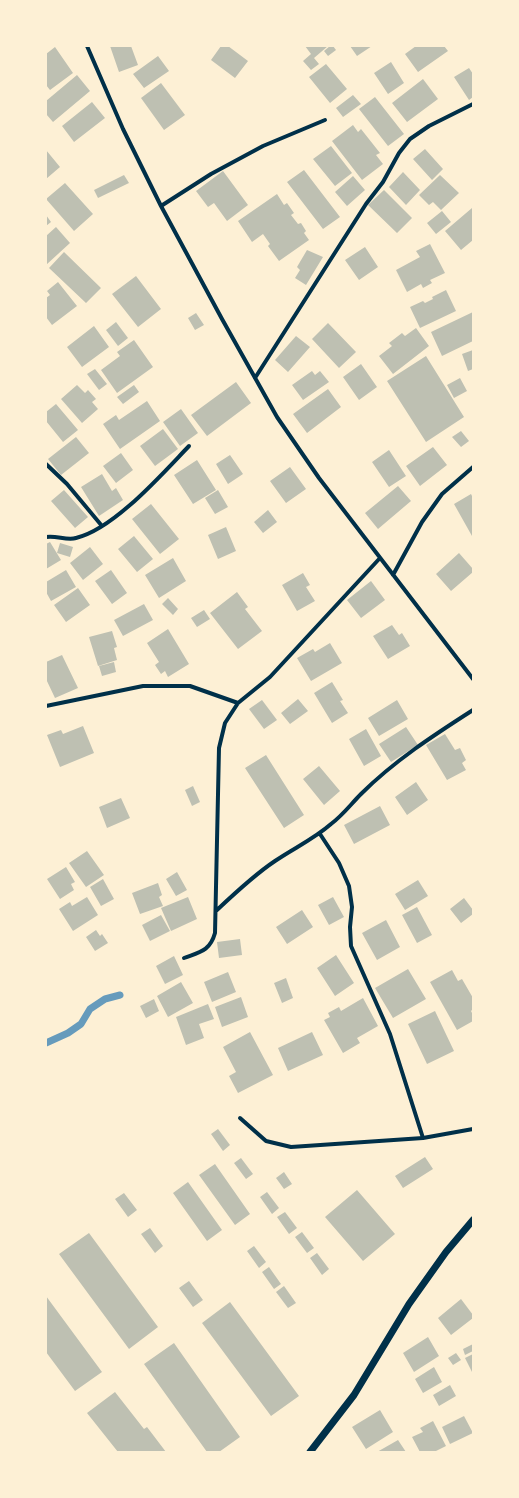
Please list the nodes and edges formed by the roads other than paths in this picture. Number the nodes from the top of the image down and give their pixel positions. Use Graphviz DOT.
graph roads {
  1 [pos="87,46"];
  2 [pos="473,104"];
  3 [pos="325,120"];
  4 [pos="161,206"];
  5 [pos="255,378"];
  6 [pos="189,446"];
  7 [pos="46,464"];
  8 [pos="473,467"];
  9 [pos="102,526"];
  10 [pos="46,537"];
  11 [pos="380,558"];
  12 [pos="393,575"];
  13 [pos="473,679"];
  14 [pos="238,703"];
  15 [pos="46,706"];
  16 [pos="473,710"];
  17 [pos="320,834"];
  18 [pos="217,910"];
  19 [pos="184,958"];
  20 [pos="240,1118"];
  21 [pos="473,1129"];
  22 [pos="423,1138"];
  23 [pos="473,1220"];
  24 [pos="310,1452"];
  1 -- 4 [label="street"];
  2 -- 5 [label="street"];
  3 -- 4 [label="street"];
  4 -- 5 [label="street"];
  5 -- 11 [label="street"];
  6 -- 9 [label="street"];
  7 -- 9 [label="street"];
  8 -- 12 [label="street"];
  9 -- 10 [label="street"];
  11 -- 12 [label="street"];
  11 -- 14 [label="street"];
  12 -- 13 [label="street"];
  14 -- 15 [label="street"];
  14 -- 18 [label="street"];
  16 -- 17 [label="street"];
  17 -- 18 [label="street"];
  17 -- 22 [label="street"];
  18 -- 19 [label="street"];
  20 -- 22 [label="street"];
  21 -- 22 [label="street"];
  23 -- 24 [label="street"];
}
